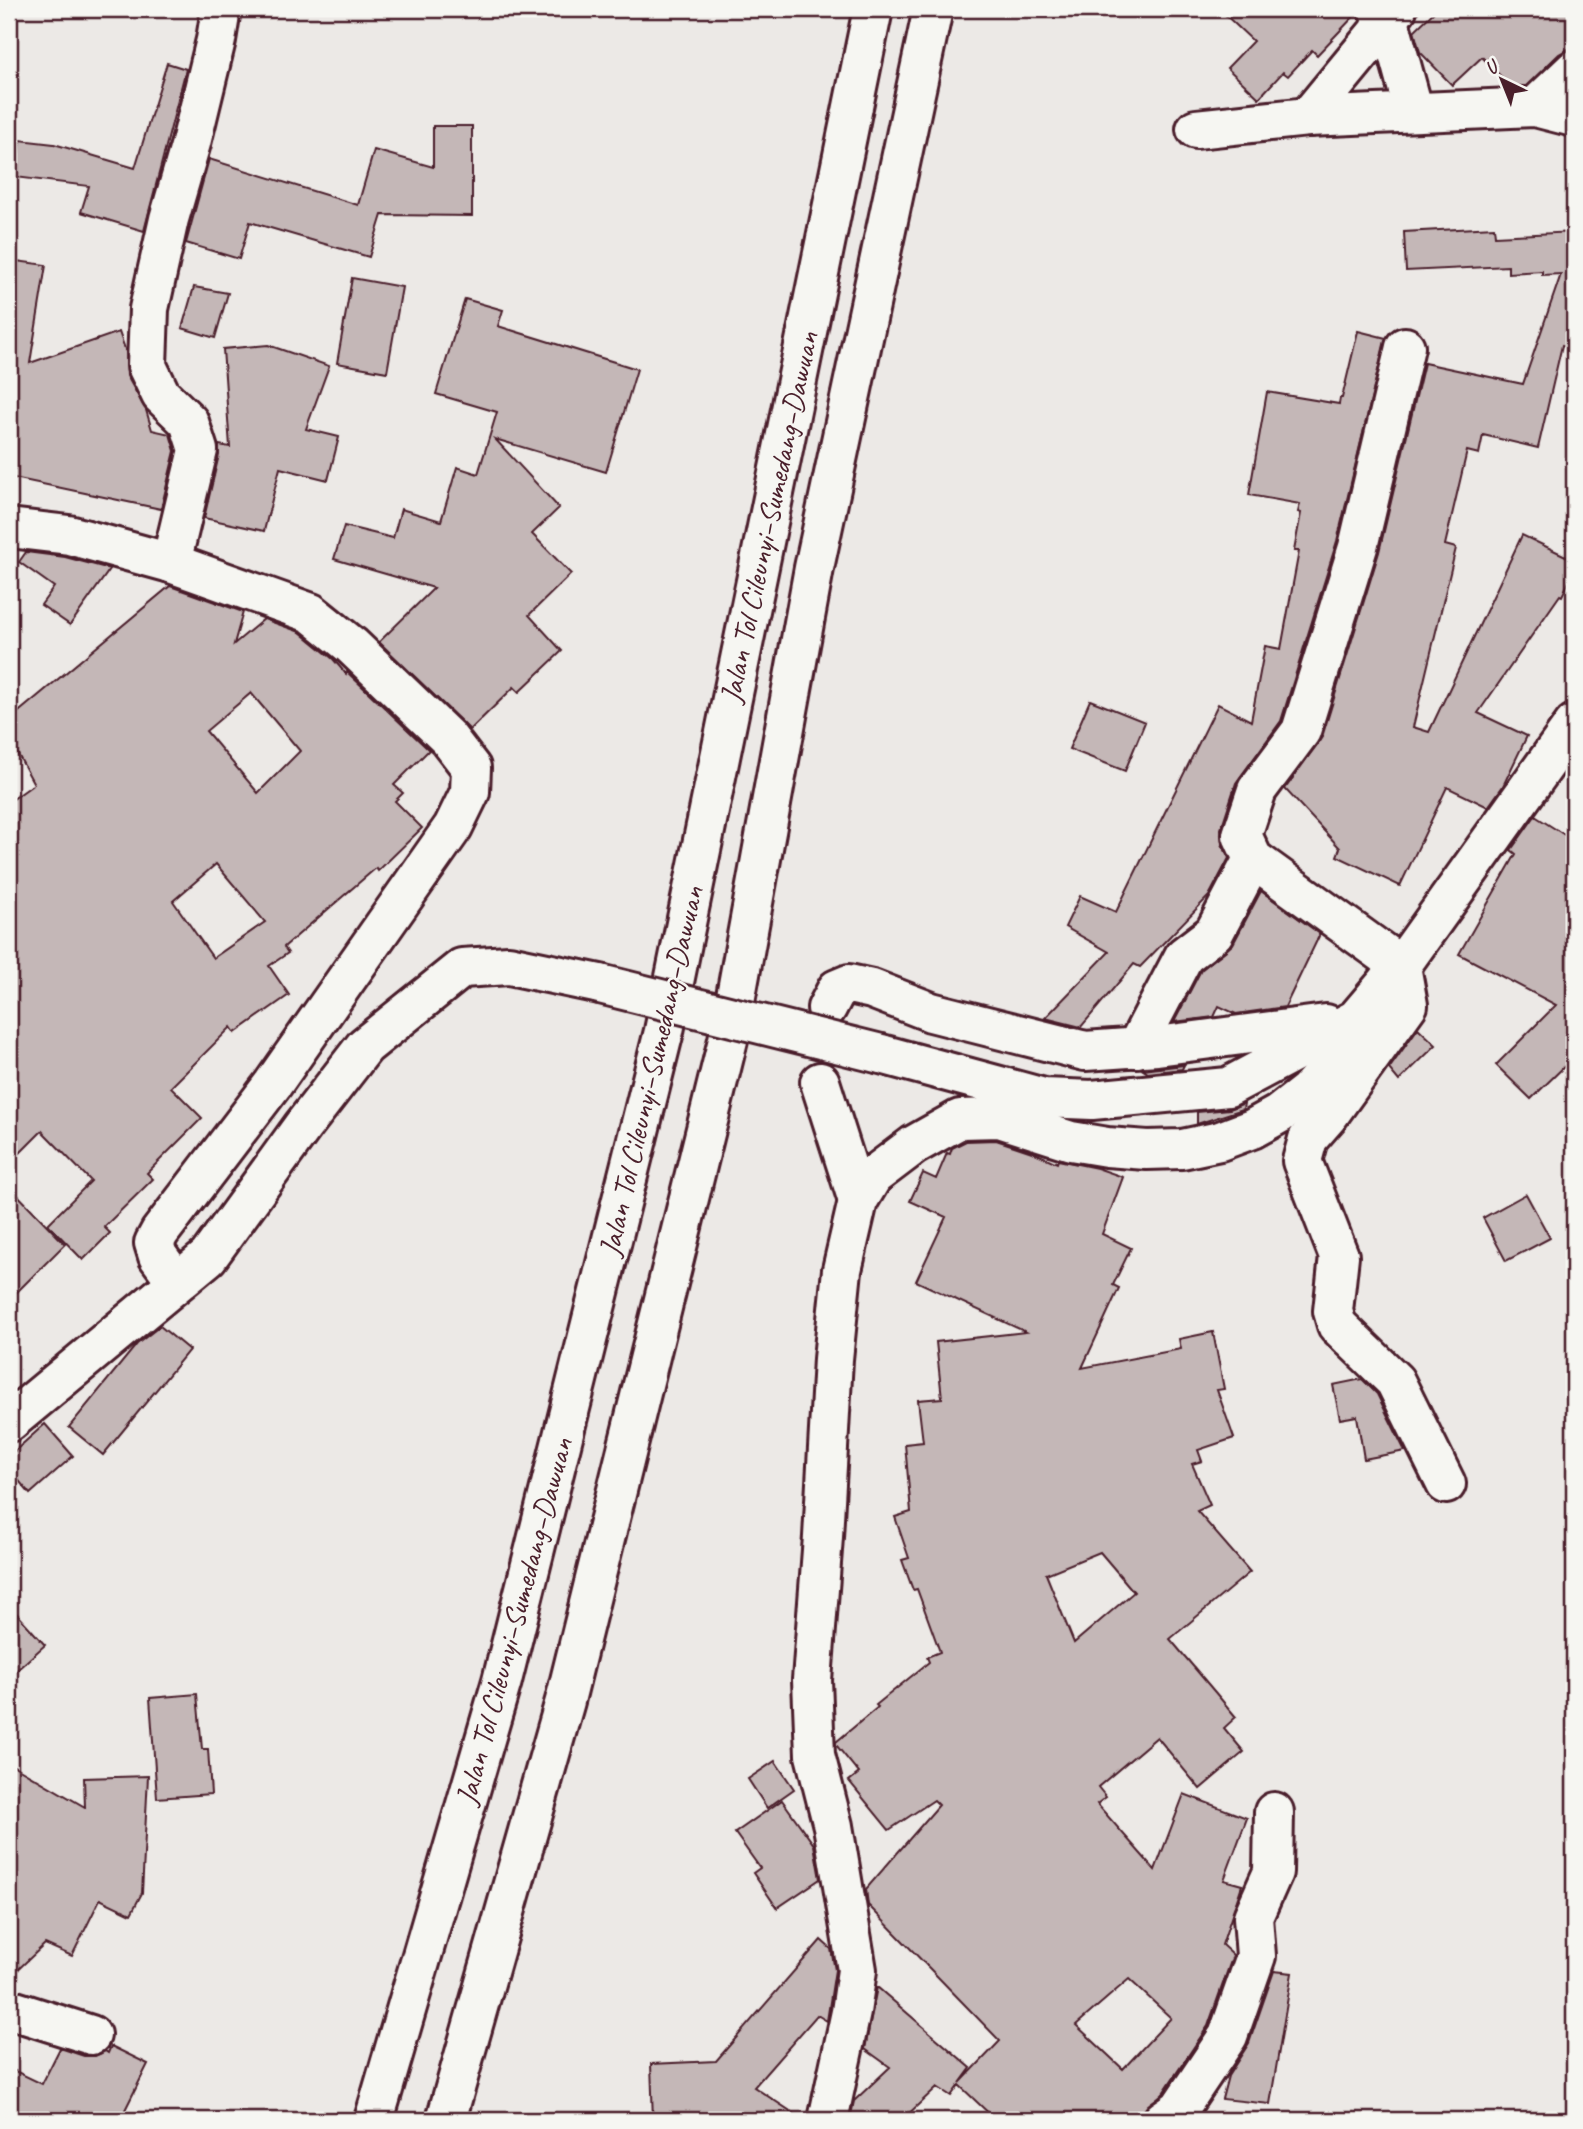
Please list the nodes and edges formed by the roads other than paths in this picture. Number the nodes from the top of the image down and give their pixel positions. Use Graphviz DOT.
graph roads {
  1 [pos="221,9"];
  2 [pos="873,9"];
  3 [pos="933,9"];
  4 [pos="1388,12"];
  5 [pos="1574,71"];
  6 [pos="1535,107"];
  7 [pos="1414,112"];
  8 [pos="1308,117"];
  9 [pos="1574,117"];
  10 [pos="1196,129"];
  11 [pos="1405,347"];
  12 [pos="9,528"];
  13 [pos="171,563"];
  14 [pos="1574,724"];
  15 [pos="1253,859"];
  16 [pos="1401,966"];
  17 [pos="827,1008"];
  18 [pos="1356,1019"];
  19 [pos="1136,1048"];
  20 [pos="820,1082"];
  21 [pos="273,1084"];
  22 [pos="314,1111"];
  23 [pos="859,1201"];
  24 [pos="177,1282"];
  25 [pos="9,1422"];
  26 [pos="1446,1484"];
  27 [pos="1274,1812"];
  28 [pos="9,2009"];
  29 [pos="91,2035"];
  30 [pos="374,2120"];
  31 [pos="446,2120"];
  32 [pos="828,2120"];
  33 [pos="1163,2120"];
  1 -- 13 [label="main road"];
  2 -- 30 [label="main road, Jalan Tol Cileunyi–Sumedang–Dawuan"];
  3 -- 31 [label="main road, Jalan Tol Cileunyi–Sumedang–Dawuan"];
  4 -- 7 [label="main road"];
  4 -- 8 [label="main road"];
  5 -- 6 [label="main road"];
  6 -- 7 [label="main road"];
  6 -- 9 [label="main road"];
  7 -- 8 [label="main road"];
  8 -- 10 [label="main road"];
  11 -- 15 [label="main road"];
  12 -- 13 [label="main road"];
  13 -- 21 [label="main road"];
  14 -- 16 [label="main road"];
  15 -- 16 [label="main road"];
  15 -- 19 [label="main road"];
  16 -- 18 [label="main road"];
  16 -- 26 [label="main road"];
  17 -- 19 [label="main road"];
  18 -- 19 [label="main road"];
  18 -- 22 [label="main road, bridge"];
  18 -- 23 [label="main road"];
  20 -- 23 [label="main road"];
  21 -- 22 [label="main road"];
  21 -- 24 [label="main road"];
  22 -- 24 [label="main road"];
  23 -- 32 [label="main road"];
  24 -- 25 [label="main road"];
  27 -- 33 [label="main road"];
  28 -- 29 [label="main road"];
}
